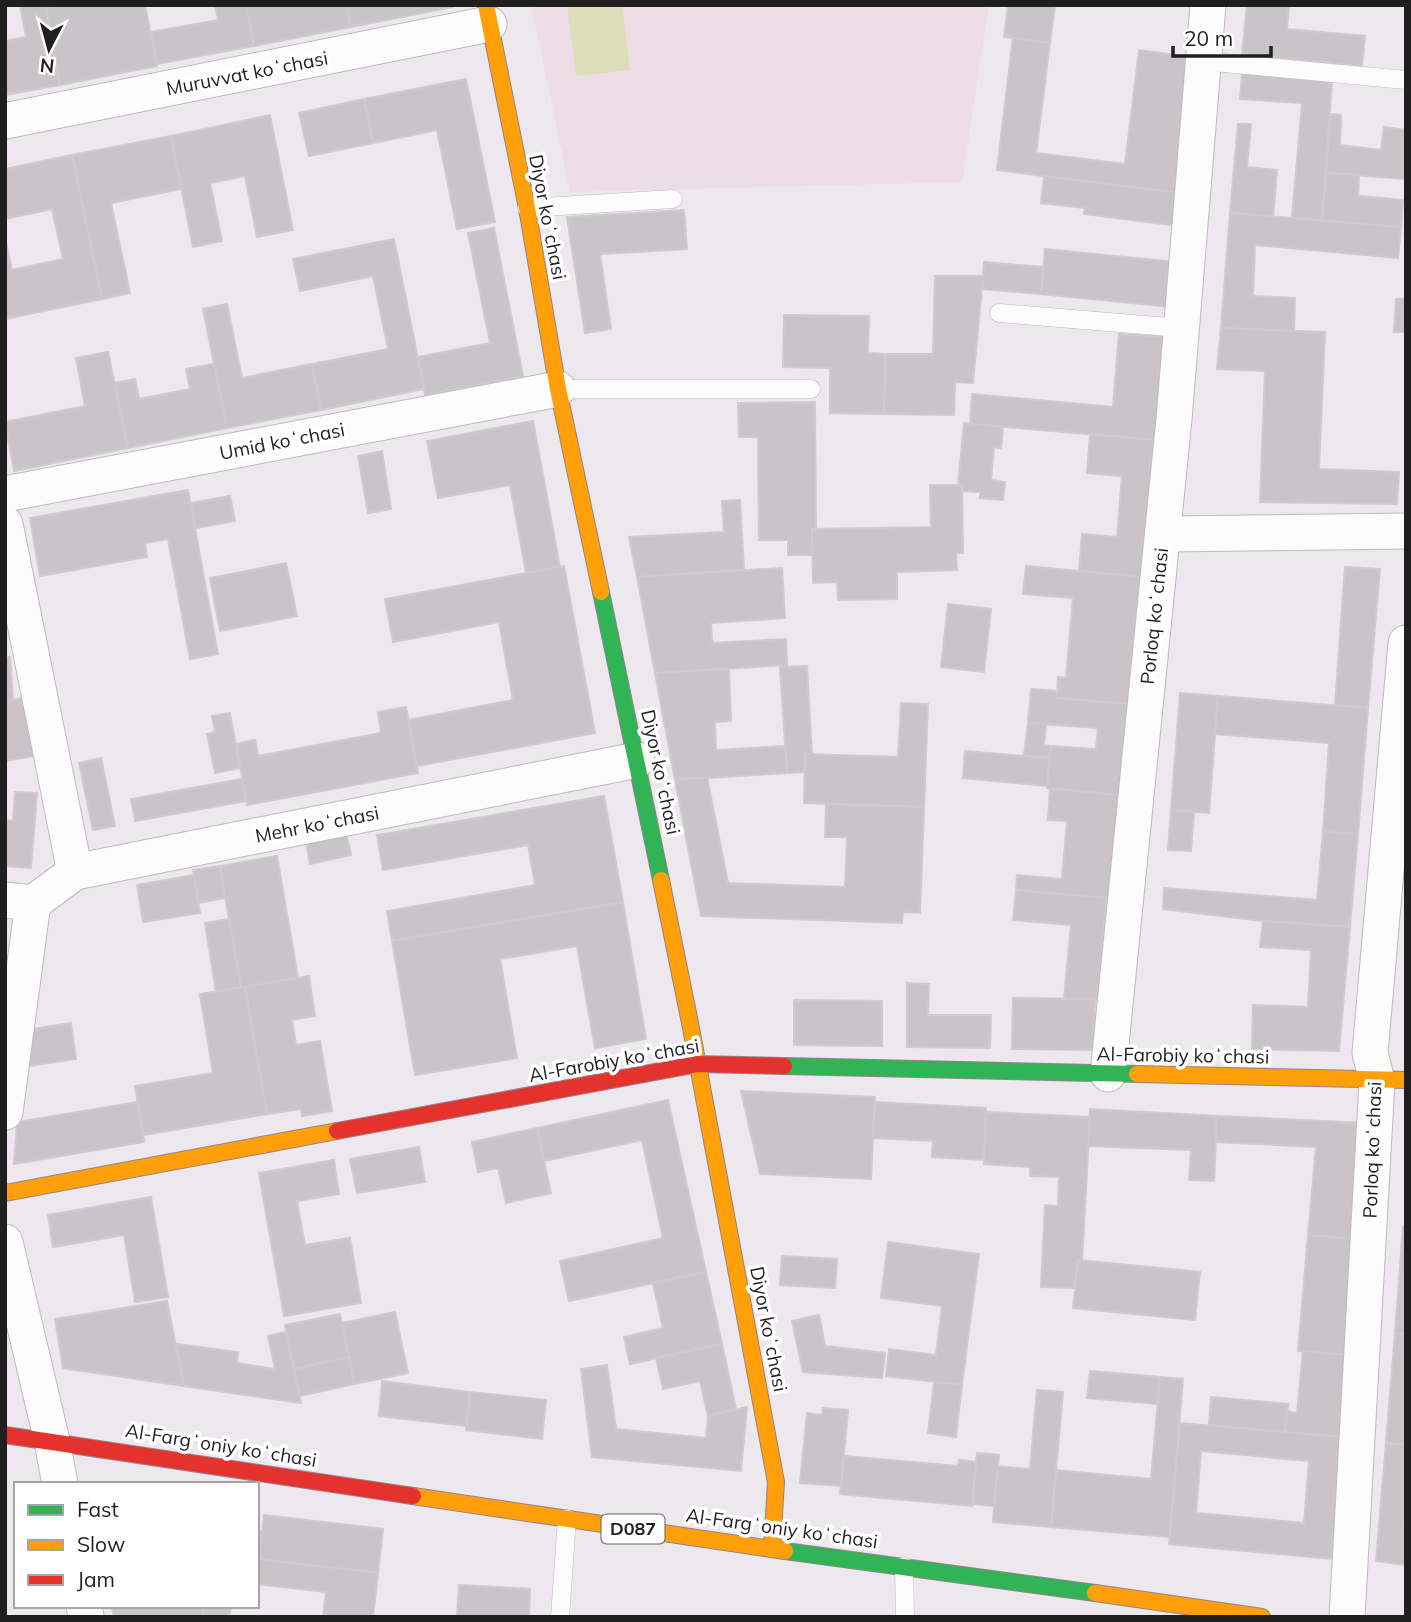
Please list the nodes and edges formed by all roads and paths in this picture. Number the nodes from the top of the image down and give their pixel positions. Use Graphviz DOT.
graph roads {
  1 [pos="1208,5"];
  2 [pos="487,15"];
  3 [pos="1203,61"];
  4 [pos="1406,80"];
  5 [pos="5,121"];
  6 [pos="673,199"];
  7 [pos="527,208"];
  8 [pos="999,313"];
  9 [pos="1181,328"];
  10 [pos="558,388"];
  11 [pos="811,389"];
  12 [pos="5,494"];
  13 [pos="5,524"];
  14 [pos="1406,531"];
  15 [pos="1163,534"];
  16 [pos="1406,643"];
  17 [pos="637,760"];
  18 [pos="75,872"];
  19 [pos="19,902"];
  20 [pos="698,1064"];
  21 [pos="1108,1074"];
  22 [pos="1392,1081"];
  23 [pos="5,1112"];
  24 [pos="5,1193"];
  25 [pos="5,1242"];
  26 [pos="5,1435"];
  27 [pos="52,1441"];
  28 [pos="60,1482"];
  29 [pos="567,1518"];
  30 [pos="772,1549"];
  31 [pos="904,1566"];
  32 [pos="560,1617"];
  33 [pos="905,1617"];
  34 [pos="1262,1617"];
  35 [pos="1347,1617"];
  1 -- 3 [label="street, Porloq koʻchasi"];
  2 -- 5 [label="street, Muruvvat koʻchasi"];
  2 -- 7 [label="street, Diyor koʻchasi"];
  3 -- 4 [label="lane"];
  3 -- 9 [label="street, Porloq koʻchasi"];
  6 -- 7 [label="lane"];
  7 -- 10 [label="street, Diyor koʻchasi"];
  8 -- 9 [label="lane"];
  9 -- 15 [label="street, Porloq koʻchasi"];
  10 -- 11 [label="lane"];
  10 -- 12 [label="street, Umid koʻchasi"];
  10 -- 17 [label="street, Diyor koʻchasi"];
  13 -- 18 [label="street"];
  14 -- 15 [label="street, Porloq koʻchasi"];
  15 -- 21 [label="street, Porloq koʻchasi"];
  16 -- 22 [label="street, Porloq koʻchasi"];
  17 -- 18 [label="street, Mehr koʻchasi"];
  17 -- 20 [label="street, Diyor koʻchasi"];
  18 -- 19 [label="street, Mehr koʻchasi"];
  19 -- 23 [label="street"];
  20 -- 21 [label="street, Al-Farobiy koʻchasi"];
  20 -- 24 [label="street, Al-Farobiy koʻchasi"];
  20 -- 30 [label="street, Diyor koʻchasi"];
  21 -- 22 [label="street, Al-Farobiy koʻchasi"];
  22 -- 35 [label="street, Porloq koʻchasi"];
  25 -- 27 [label="street"];
  26 -- 27 [label="street, Al-Fargʻoniy koʻchasi / D087"];
  27 -- 28 [label="street"];
  27 -- 29 [label="street, Al-Fargʻoniy koʻchasi / D087"];
  29 -- 30 [label="street, Al-Fargʻoniy koʻchasi / D087"];
  29 -- 32 [label="lane"];
  30 -- 31 [label="street, Al-Fargʻoniy koʻchasi / D087"];
  31 -- 33 [label="lane"];
  31 -- 34 [label="street, Al-Fargʻoniy koʻchasi / D087"];
}
